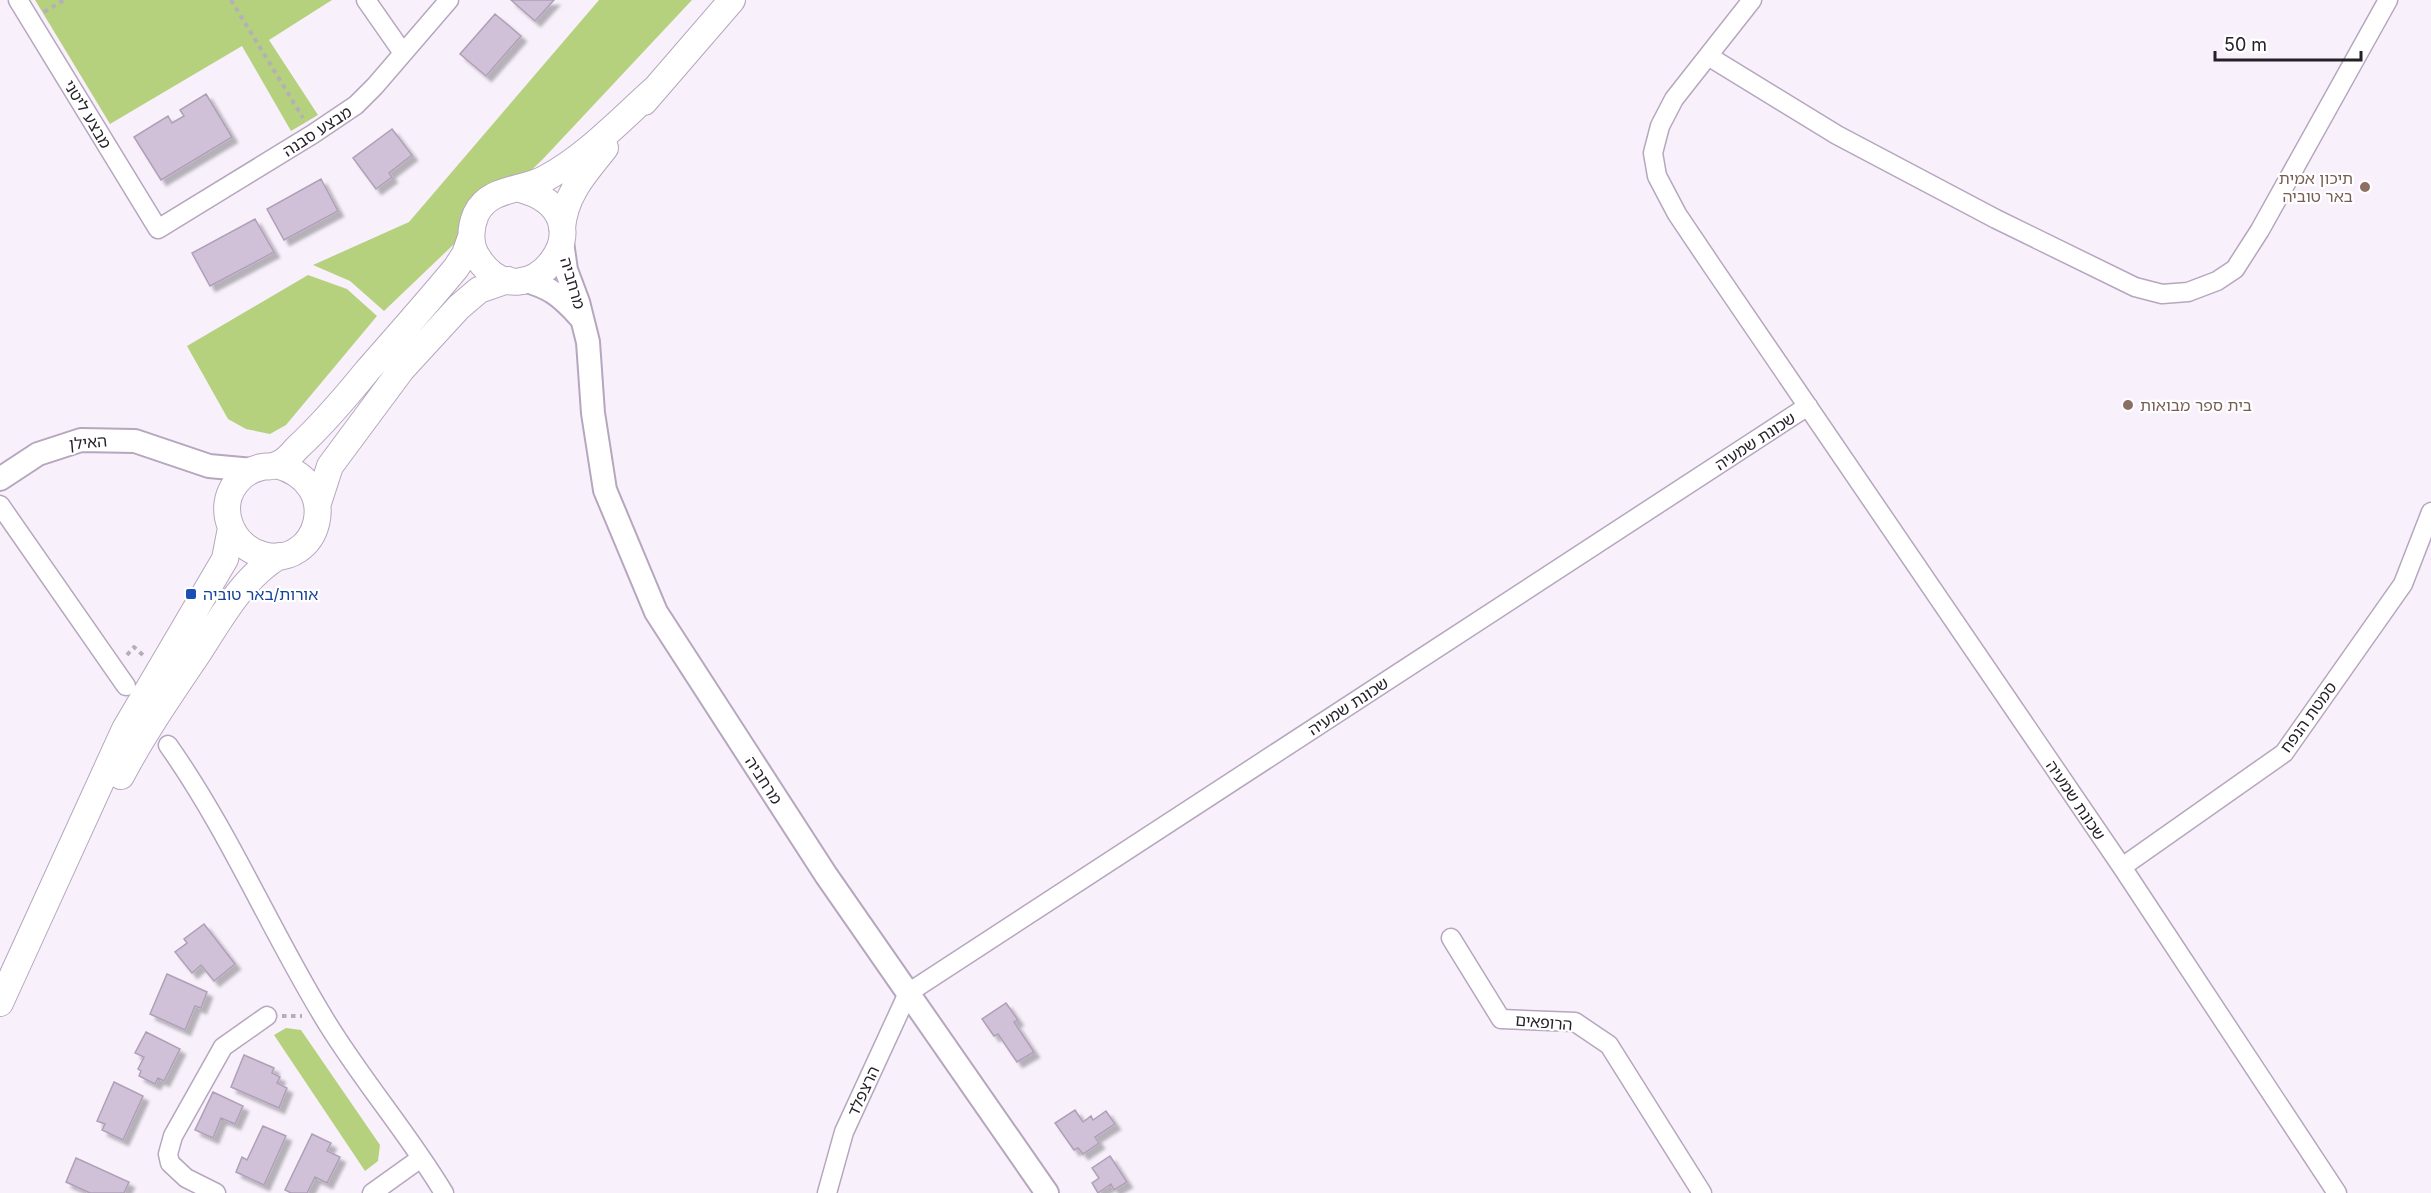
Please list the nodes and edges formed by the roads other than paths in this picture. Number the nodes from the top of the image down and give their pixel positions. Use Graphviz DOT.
graph roads {
  1 [pos="18,0"];
  2 [pos="366,0"];
  3 [pos="449,0"];
  4 [pos="732,0"];
  5 [pos="1752,0"];
  6 [pos="2388,0"];
  7 [pos="403,53"];
  8 [pos="1708,56"];
  9 [pos="656,88"];
  10 [pos="520,189"];
  11 [pos="158,229"];
  12 [pos="562,235"];
  13 [pos="471,237"];
  14 [pos="515,280"];
  15 [pos="585,323"];
  16 [pos="1808,406"];
  17 [pos="182,458"];
  18 [pos="265,467"];
  19 [pos="0,479"];
  20 [pos="318,503"];
  21 [pos="0,505"];
  22 [pos="2431,512"];
  23 [pos="229,517"];
  24 [pos="279,556"];
  25 [pos="126,686"];
  26 [pos="168,745"];
  27 [pos="2122,867"];
  28 [pos="1451,938"];
  29 [pos="908,993"];
  30 [pos="0,1002"];
  31 [pos="267,1016"];
  32 [pos="421,1158"];
  33 [pos="216,1193"];
  34 [pos="372,1193"];
  35 [pos="444,1193"];
  36 [pos="827,1193"];
  37 [pos="1047,1193"];
  38 [pos="1702,1193"];
  39 [pos="2337,1193"];
  1 -- 11 [label="street, מבצע ליטני"];
  2 -- 7 [label="street"];
  3 -- 7 [label="street, מבצע סבנה"];
  4 -- 9 [label="main road"];
  5 -- 8 [label="street"];
  6 -- 8 [label="street"];
  7 -- 11 [label="street, מבצע סבנה"];
  8 -- 16 [label="street"];
  9 -- 10 [label="main road"];
  9 -- 12 [label="main road"];
  10 -- 12 [label="main road"];
  10 -- 13 [label="main road"];
  12 -- 14 [label="main road"];
  12 -- 15 [label="street, מרחביה"];
  13 -- 14 [label="main road"];
  13 -- 18 [label="main road"];
  14 -- 15 [label="street, מרחביה"];
  14 -- 20 [label="main road"];
  15 -- 29 [label="street, מרחביה"];
  16 -- 27 [label="street, שכונת שמעיה"];
  16 -- 29 [label="street, שכונת שמעיה"];
  17 -- 18 [label="street, האילן"];
  17 -- 19 [label="street, האילן"];
  17 -- 23 [label="street, האילן"];
  18 -- 20 [label="main road"];
  18 -- 23 [label="main road"];
  20 -- 24 [label="main road"];
  21 -- 25 [label="street"];
  22 -- 27 [label="street, סמטת הנפח"];
  23 -- 24 [label="main road"];
  23 -- 30 [label="main road"];
  24 -- 30 [label="main road"];
  26 -- 32 [label="street"];
  27 -- 39 [label="street, שכונת שמעיה"];
  28 -- 38 [label="street, הרופאים"];
  29 -- 36 [label="street, הרצפלד"];
  29 -- 37 [label="street, מרחביה"];
  31 -- 33 [label="street"];
  32 -- 34 [label="street"];
  32 -- 35 [label="street"];
}
